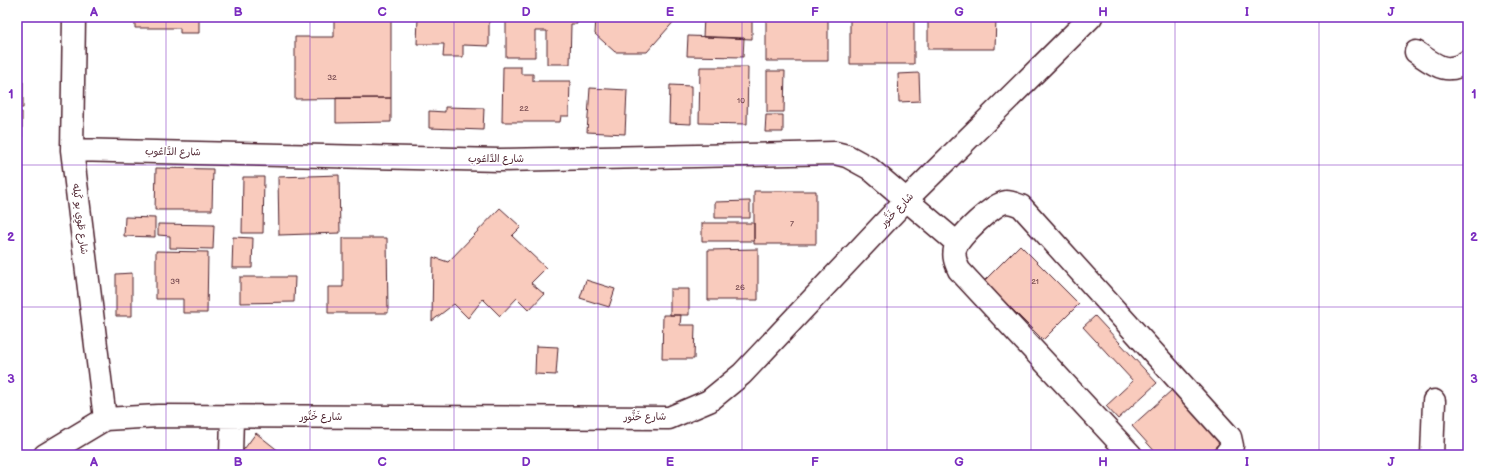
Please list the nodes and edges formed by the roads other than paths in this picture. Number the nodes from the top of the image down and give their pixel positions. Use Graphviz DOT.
graph roads {
  1 [pos="74,17"];
  2 [pos="1091,17"];
  3 [pos="1416,52"];
  4 [pos="1468,60"];
  5 [pos="72,150"];
  6 [pos="906,200"];
  7 [pos="957,243"];
  8 [pos="1434,401"];
  9 [pos="232,417"];
  10 [pos="105,419"];
  11 [pos="45,455"];
  12 [pos="231,455"];
  13 [pos="1131,455"];
  14 [pos="1225,455"];
  15 [pos="1432,455"];
  1 -- 5 [label="street, شارع طَوِي بو كَيله"];
  2 -- 6 [label="street, شارع خَنُّور"];
  3 -- 4 [label="street"];
  5 -- 6 [label="street, شارع الدَّاعُوب"];
  5 -- 10 [label="street, شارع طَوِي بو كَيله"];
  6 -- 7 [label="street, شارع الدَّاعُوب"];
  6 -- 9 [label="street, شارع خَنُّور"];
  7 -- 13 [label="street"];
  7 -- 14 [label="street"];
  8 -- 15 [label="street"];
  9 -- 10 [label="street, شارع خَنُّور"];
  9 -- 12 [label="street"];
  10 -- 11 [label="street, شارع خَنُّور"];
}
